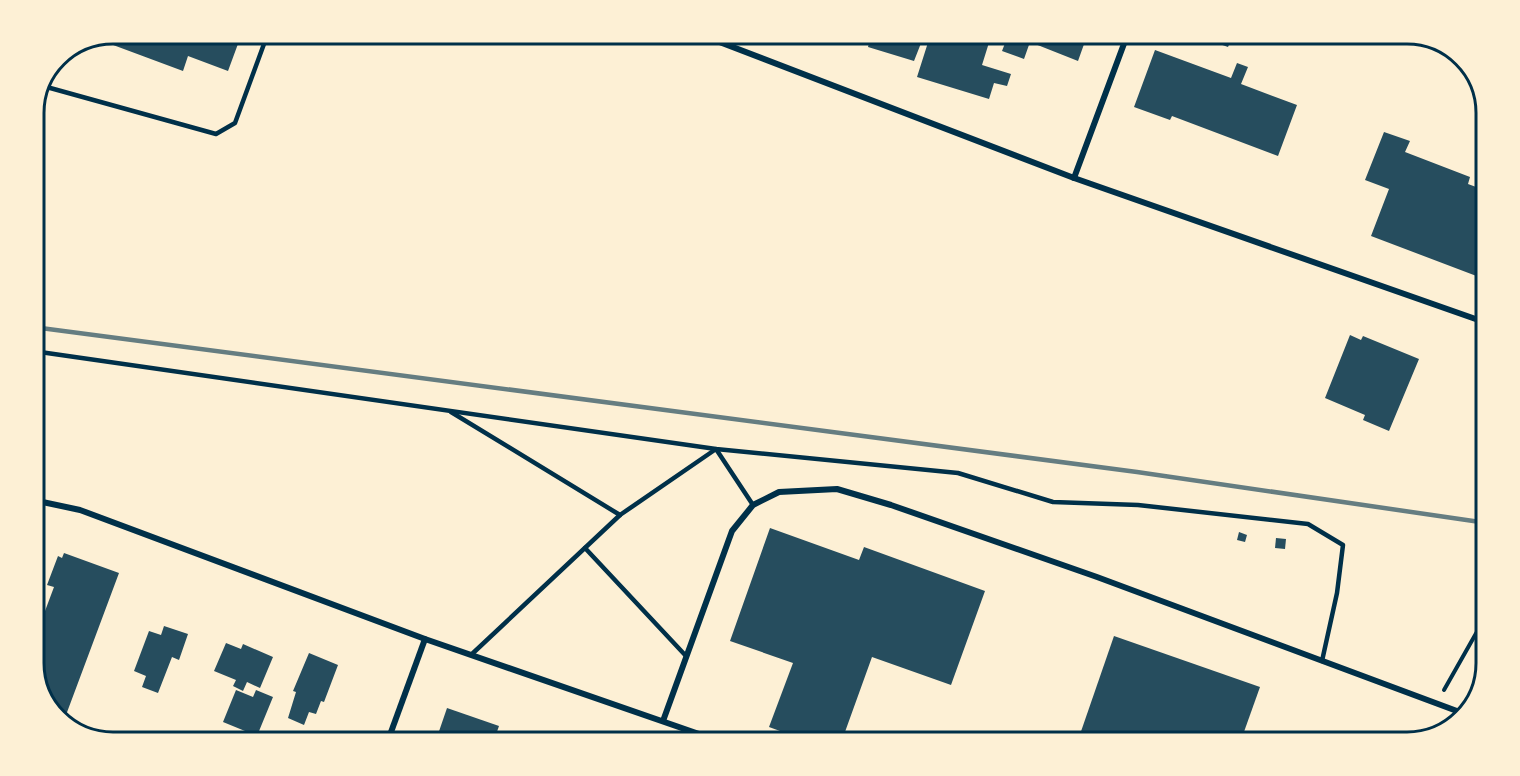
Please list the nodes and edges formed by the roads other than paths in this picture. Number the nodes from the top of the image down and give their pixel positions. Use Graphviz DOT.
graph roads {
  1 [pos="264,44"];
  2 [pos="725,44"];
  3 [pos="1124,44"];
  4 [pos="49,88"];
  5 [pos="1074,178"];
  6 [pos="1476,319"];
  7 [pos="44,353"];
  8 [pos="449,411"];
  9 [pos="716,449"];
  10 [pos="44,502"];
  11 [pos="753,505"];
  12 [pos="620,515"];
  13 [pos="585,548"];
  14 [pos="425,639"];
  15 [pos="472,654"];
  16 [pos="686,656"];
  17 [pos="1322,661"];
  18 [pos="1457,711"];
  19 [pos="663,721"];
  20 [pos="391,732"];
  21 [pos="694,732"];
  1 -- 4 [label="lane"];
  2 -- 5 [label="street"];
  3 -- 5 [label="street"];
  5 -- 6 [label="street"];
  7 -- 8 [label="lane"];
  8 -- 9 [label="lane"];
  8 -- 12 [label="lane"];
  9 -- 11 [label="lane"];
  9 -- 12 [label="lane"];
  9 -- 17 [label="lane"];
  10 -- 14 [label="street"];
  11 -- 16 [label="street"];
  11 -- 17 [label="street"];
  12 -- 13 [label="lane"];
  13 -- 15 [label="lane"];
  13 -- 16 [label="lane"];
  14 -- 15 [label="street"];
  14 -- 20 [label="street"];
  15 -- 19 [label="street"];
  16 -- 19 [label="street"];
  17 -- 18 [label="street"];
  19 -- 21 [label="street"];
}
